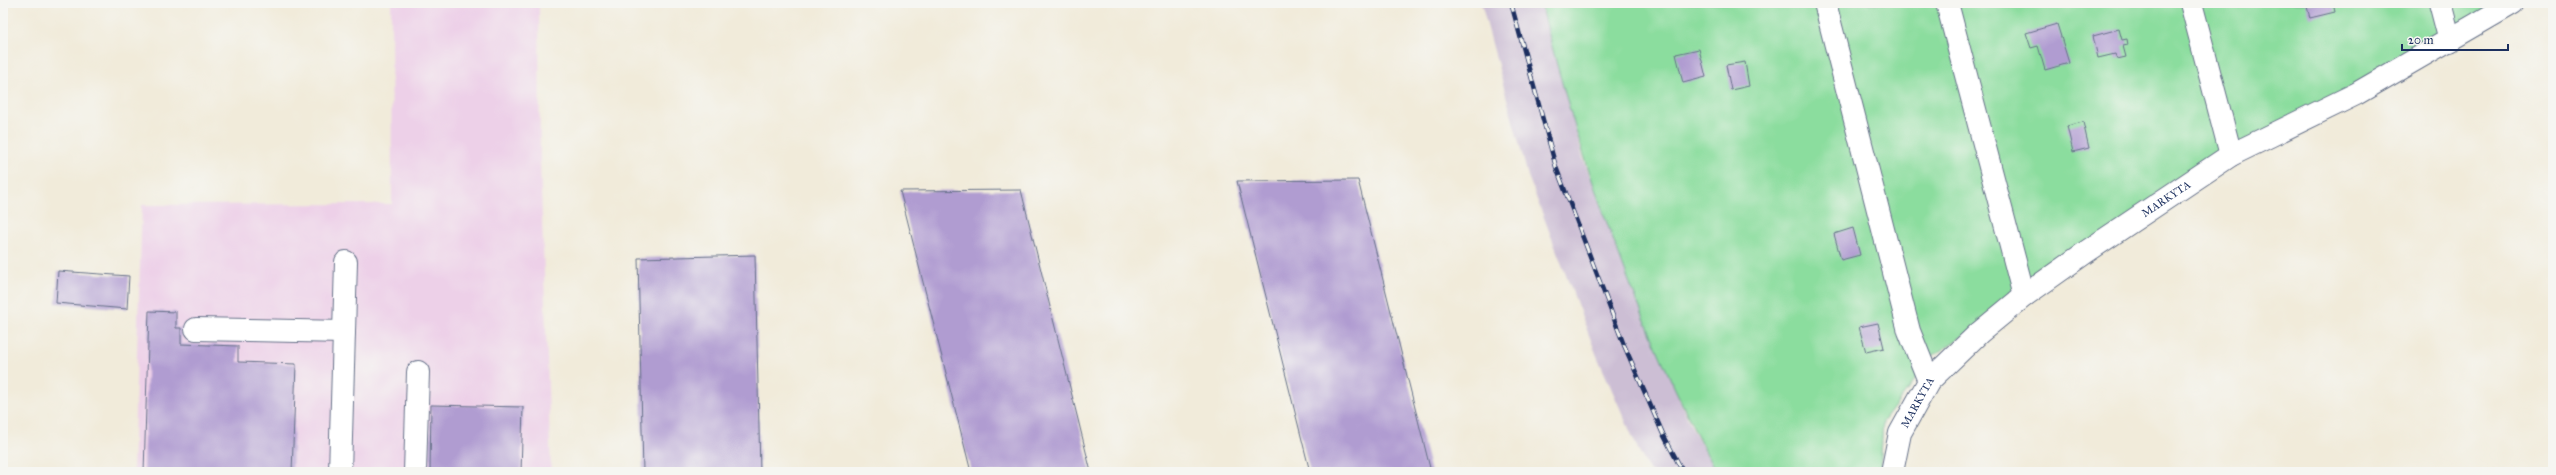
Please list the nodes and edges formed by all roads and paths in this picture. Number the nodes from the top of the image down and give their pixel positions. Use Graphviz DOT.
graph roads {
  1 [pos="1825,3"];
  2 [pos="1947,3"];
  3 [pos="2191,3"];
  4 [pos="2440,3"];
  5 [pos="2513,3"];
  6 [pos="2450,41"];
  7 [pos="2231,155"];
  8 [pos="346,262"];
  9 [pos="2024,296"];
  10 [pos="196,329"];
  11 [pos="344,332"];
  12 [pos="418,372"];
  13 [pos="1929,382"];
  14 [pos="340,472"];
  15 [pos="415,472"];
  16 [pos="1892,472"];
  1 -- 13 [label="street"];
  2 -- 9 [label="street"];
  3 -- 7 [label="street"];
  4 -- 6 [label="street"];
  5 -- 6 [label="street, MARKYTA"];
  6 -- 7 [label="street, MARKYTA"];
  7 -- 9 [label="street, MARKYTA"];
  8 -- 11 [label="street"];
  9 -- 13 [label="street, MARKYTA"];
  10 -- 11 [label="street"];
  11 -- 14 [label="street"];
  12 -- 15 [label="street"];
  13 -- 16 [label="street, MARKYTA"];
}
